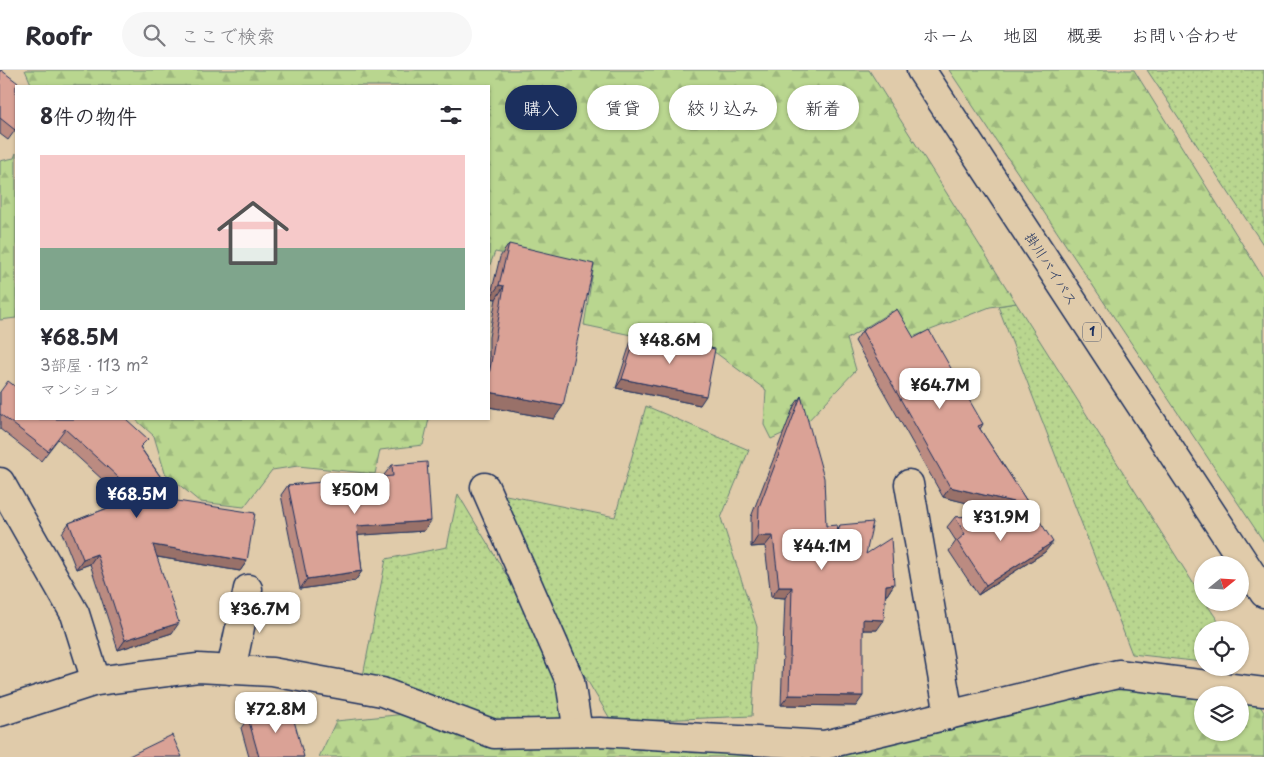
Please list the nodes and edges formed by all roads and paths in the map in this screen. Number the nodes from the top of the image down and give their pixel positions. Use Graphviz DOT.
graph roads {
  1 [pos="921,70"];
  2 [pos="0,482"];
  3 [pos="909,484"];
  4 [pos="485,487"];
  5 [pos="248,589"];
  6 [pos="1264,593"];
  7 [pos="231,670"];
  8 [pos="96,681"];
  9 [pos="1264,692"];
  10 [pos="0,712"];
  11 [pos="949,715"];
  12 [pos="578,732"];
  1 -- 6 [label="main road, 掛川バイパス / 1"];
  2 -- 8 [label="main road"];
  3 -- 11 [label="main road"];
  4 -- 12 [label="main road"];
  5 -- 7 [label="main road"];
  7 -- 8 [label="main road"];
  7 -- 12 [label="main road"];
  8 -- 10 [label="main road"];
  9 -- 11 [label="main road"];
  11 -- 12 [label="main road"];
}
